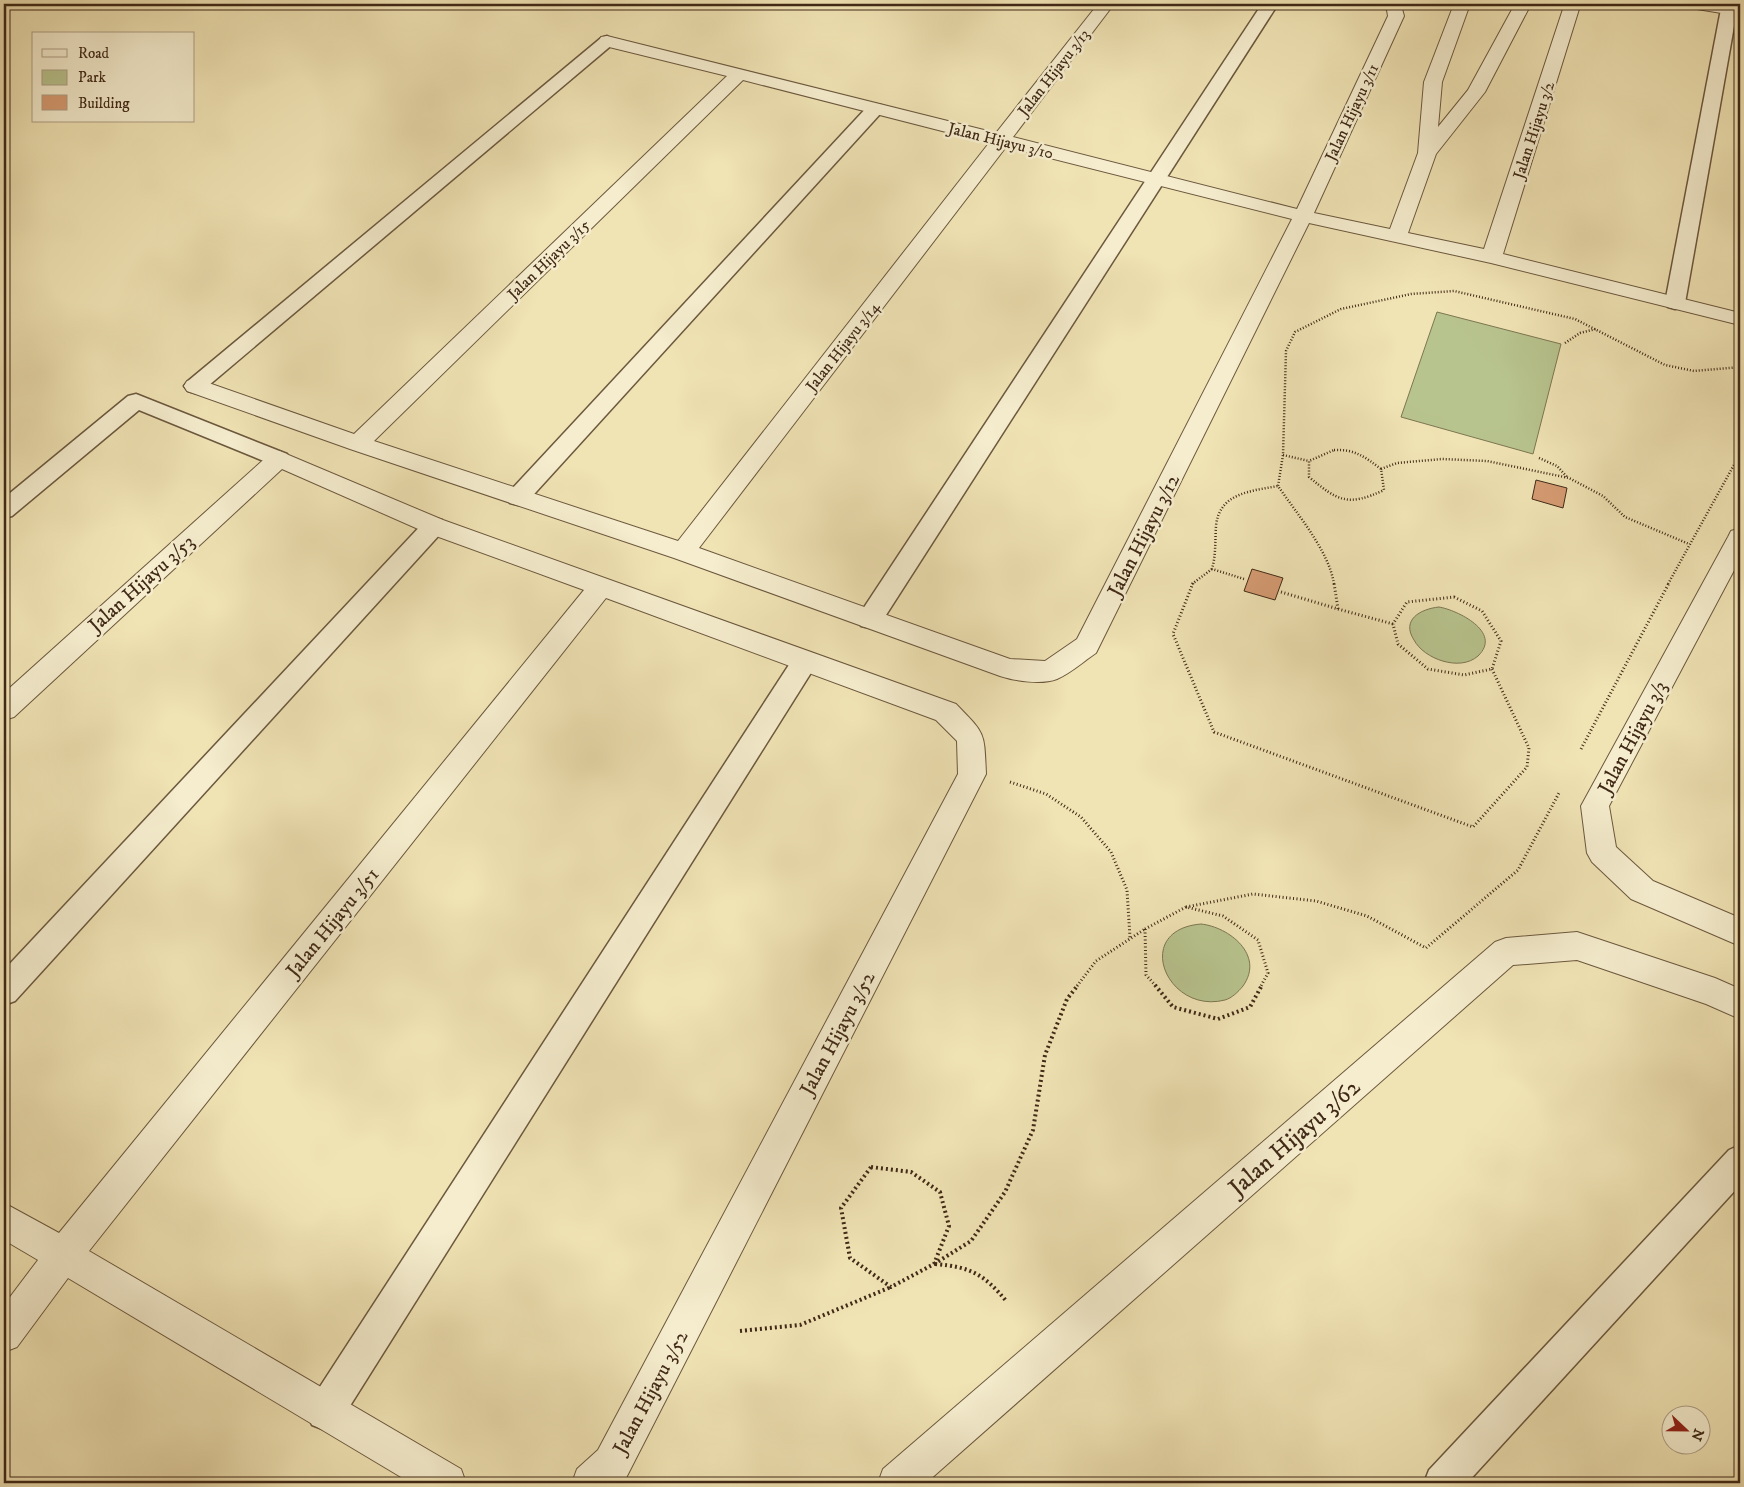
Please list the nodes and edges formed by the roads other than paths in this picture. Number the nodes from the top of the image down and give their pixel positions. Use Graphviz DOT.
graph roads {
  1 [pos="1106,4"];
  2 [pos="1270,4"];
  3 [pos="1462,4"];
  4 [pos="1523,4"];
  5 [pos="1576,4"];
  6 [pos="1697,4"];
  7 [pos="1391,6"];
  8 [pos="1734,10"];
  9 [pos="607,41"];
  10 [pos="740,74"];
  11 [pos="875,108"];
  12 [pos="1000,140"];
  13 [pos="1426,154"];
  14 [pos="1156,179"];
  15 [pos="1303,216"];
  16 [pos="1397,236"];
  17 [pos="1492,257"];
  18 [pos="1675,303"];
  19 [pos="1740,319"];
  20 [pos="195,386"];
  21 [pos="358,444"];
  22 [pos="279,459"];
  23 [pos="518,497"];
  24 [pos="4,510"];
  25 [pos="434,526"];
  26 [pos="1740,537"];
  27 [pos="683,552"];
  28 [pos="601,587"];
  29 [pos="870,619"];
  30 [pos="805,661"];
  31 [pos="4,709"];
  32 [pos="1740,932"];
  33 [pos="4,991"];
  34 [pos="1740,1005"];
  35 [pos="1740,1161"];
  36 [pos="4,1220"];
  37 [pos="63,1256"];
  38 [pos="4,1334"];
  39 [pos="326,1412"];
  40 [pos="447,1483"];
  41 [pos="591,1483"];
  42 [pos="897,1483"];
  43 [pos="1442,1483"];
  1 -- 12 [label="street, Jalan Hijayu 3/13"];
  2 -- 14 [label="lane"];
  3 -- 13 [label="street"];
  4 -- 13 [label="street"];
  5 -- 17 [label="street, Jalan Hijayu 3/2"];
  6 -- 8 [label="street"];
  7 -- 15 [label="street, Jalan Hijayu 3/11"];
  8 -- 18 [label="lane"];
  9 -- 10 [label="street, Jalan Hijayu 3/10"];
  9 -- 20 [label="lane"];
  10 -- 11 [label="street, Jalan Hijayu 3/10"];
  10 -- 21 [label="street, Jalan Hijayu 3/15"];
  11 -- 12 [label="street, Jalan Hijayu 3/10"];
  11 -- 23 [label="lane"];
  12 -- 14 [label="street, Jalan Hijayu 3/10"];
  12 -- 27 [label="street, Jalan Hijayu 3/14"];
  13 -- 16 [label="street"];
  14 -- 15 [label="street, Jalan Hijayu 3/10"];
  14 -- 29 [label="lane"];
  15 -- 16 [label="street, Jalan Hijayu 3/10"];
  15 -- 29 [label="street, Jalan Hijayu 3/12"];
  16 -- 17 [label="street, Jalan Hijayu 3/10"];
  17 -- 18 [label="street, Jalan Hijayu 3/10"];
  18 -- 19 [label="street, Jalan Hijayu 3/10"];
  20 -- 21 [label="street, Jalan Hijayu 3/12"];
  21 -- 23 [label="street, Jalan Hijayu 3/12"];
  22 -- 24 [label="lane"];
  22 -- 25 [label="street, Jalan Hijayu 3/52"];
  22 -- 31 [label="street, Jalan Hijayu 3/53"];
  23 -- 27 [label="street, Jalan Hijayu 3/12"];
  25 -- 28 [label="street, Jalan Hijayu 3/52"];
  25 -- 33 [label="lane"];
  26 -- 32 [label="street, Jalan Hijayu 3/3"];
  27 -- 29 [label="street, Jalan Hijayu 3/12"];
  28 -- 30 [label="street, Jalan Hijayu 3/52"];
  28 -- 37 [label="street, Jalan Hijayu 3/51"];
  30 -- 39 [label="lane"];
  30 -- 41 [label="street, Jalan Hijayu 3/52"];
  34 -- 42 [label="street, Jalan Hijayu 3/62"];
  35 -- 43 [label="lane"];
  36 -- 37 [label="street"];
  37 -- 38 [label="street, Jalan Hijayu 3/51"];
  37 -- 39 [label="street"];
  39 -- 40 [label="street"];
}
